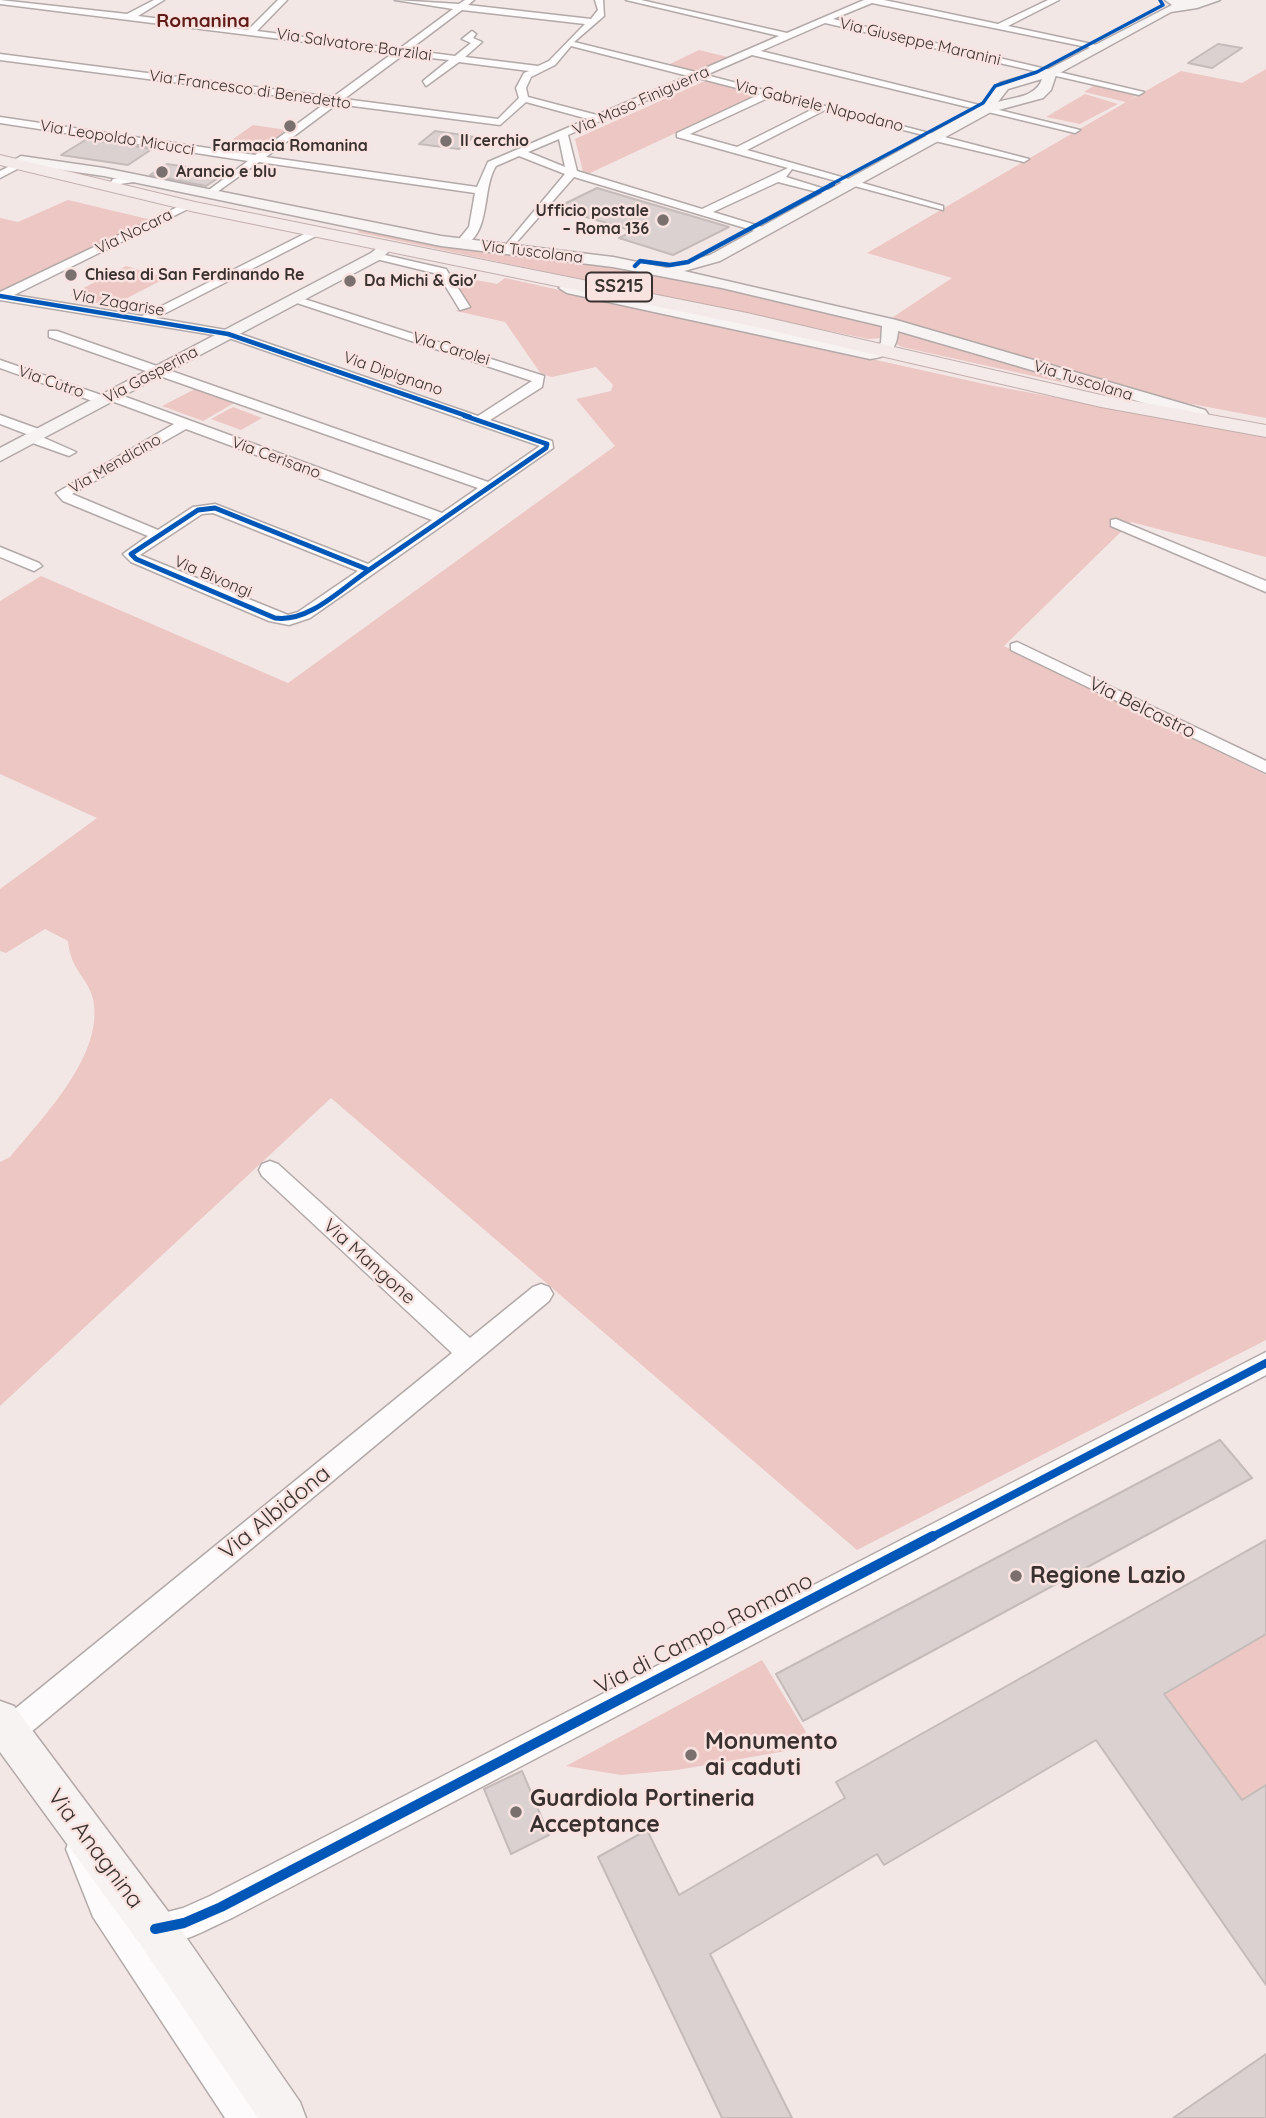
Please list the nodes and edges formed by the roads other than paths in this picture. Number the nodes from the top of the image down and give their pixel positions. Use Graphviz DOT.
graph roads {
  1 [pos="78,0"];
  2 [pos="160,0"];
  3 [pos="283,0"];
  4 [pos="399,0"];
  5 [pos="470,0"];
  6 [pos="599,0"];
  7 [pos="630,0"];
  8 [pos="872,0"];
  9 [pos="1030,0"];
  10 [pos="1055,0"];
  11 [pos="1214,0"];
  12 [pos="0,1"];
  13 [pos="1169,4"];
  14 [pos="461,7"];
  15 [pos="1016,7"];
  16 [pos="1033,11"];
  17 [pos="97,13"];
  18 [pos="129,17"];
  19 [pos="824,20"];
  20 [pos="593,22"];
  21 [pos="982,24"];
  22 [pos="999,27"];
  23 [pos="252,32"];
  24 [pos="471,34"];
  25 [pos="789,36"];
  26 [pos="568,43"];
  27 [pos="1098,48"];
  28 [pos="401,51"];
  29 [pos="753,52"];
  30 [pos="0,57"];
  31 [pos="457,58"];
  32 [pos="539,69"];
  33 [pos="700,75"];
  34 [pos="1050,77"];
  35 [pos="426,83"];
  36 [pos="1139,92"];
  37 [pos="770,93"];
  38 [pos="524,99"];
  39 [pos="333,102"];
  40 [pos="990,103"];
  41 [pos="824,107"];
  42 [pos="601,119"];
  43 [pos="0,120"];
  44 [pos="1075,130"];
  45 [pos="564,135"];
  46 [pos="936,137"];
  47 [pos="738,151"];
  48 [pos="520,153"];
  49 [pos="0,158"];
  50 [pos="256,159"];
  51 [pos="1024,159"];
  52 [pos="20,162"];
  53 [pos="796,167"];
  54 [pos="572,173"];
  55 [pos="0,175"];
  56 [pos="777,178"];
  57 [pos="136,179"];
  58 [pos="851,183"];
  59 [pos="113,185"];
  60 [pos="483,190"];
  61 [pos="833,193"];
  62 [pos="210,194"];
  63 [pos="939,208"];
  64 [pos="181,209"];
  65 [pos="704,212"];
  66 [pos="371,227"];
  67 [pos="765,231"];
  68 [pos="316,232"];
  69 [pos="348,236"];
  70 [pos="508,250"];
  71 [pos="381,251"];
  72 [pos="459,252"];
  73 [pos="406,254"];
  74 [pos="715,258"];
  75 [pos="661,270"];
  76 [pos="567,282"];
  77 [pos="722,283"];
  78 [pos="2,295"];
  79 [pos="294,300"];
  80 [pos="625,300"];
  81 [pos="464,307"];
  82 [pos="141,321"];
  83 [pos="890,323"];
  84 [pos="53,334"];
  85 [pos="228,334"];
  86 [pos="886,348"];
  87 [pos="0,364"];
  88 [pos="158,371"];
  89 [pos="106,398"];
  90 [pos="1199,414"];
  91 [pos="0,419"];
  92 [pos="482,419"];
  93 [pos="183,425"];
  94 [pos="1266,425"];
  95 [pos="1266,431"];
  96 [pos="36,436"];
  97 [pos="547,444"];
  98 [pos="2,452"];
  99 [pos="69,452"];
  100 [pos="489,487"];
  101 [pos="444,519"];
  102 [pos="1116,523"];
  103 [pos="157,535"];
  104 [pos="7,554"];
  105 [pos="0,566"];
  106 [pos="34,566"];
  107 [pos="370,570"];
  108 [pos="1266,587"];
  109 [pos="1017,647"];
  110 [pos="1266,768"];
  111 [pos="270,1170"];
  112 [pos="541,1294"];
  113 [pos="469,1353"];
  114 [pos="1266,1363"];
  115 [pos="4,1726"];
  116 [pos="76,1825"];
  117 [pos="155,1929"];
  118 [pos="245,2118"];
  119 [pos="284,2118"];
  1 -- 17 [label="street"];
  2 -- 18 [label="street"];
  3 -- 23 [label="street"];
  4 -- 14 [label="street"];
  5 -- 14 [label="street"];
  6 -- 20 [label="street"];
  7 -- 25 [label="street"];
  8 -- 19 [label="street, Via Maso Finiguerra"];
  8 -- 21 [label="street"];
  9 -- 15 [label="street"];
  10 -- 16 [label="street"];
  11 -- 13 [label="street"];
  12 -- 17 [label="street, Via Salvatore Barzilai"];
  13 -- 27 [label="street"];
  14 -- 20 [label="street"];
  14 -- 28 [label="street"];
  15 -- 16 [label="street"];
  15 -- 21 [label="street"];
  16 -- 22 [label="street"];
  17 -- 18 [label="street, Via Salvatore Barzilai"];
  18 -- 23 [label="street, Via Salvatore Barzilai"];
  19 -- 25 [label="street, Via Maso Finiguerra"];
  19 -- 34 [label="street, Via Giuseppe Maranini"];
  20 -- 26 [label="street"];
  21 -- 22 [label="street"];
  22 -- 27 [label="street"];
  23 -- 28 [label="street, Via Salvatore Barzilai"];
  24 -- 31 [label="street, Via Salvatore Barzilai"];
  25 -- 29 [label="street, Via Maso Finiguerra"];
  26 -- 32 [label="street"];
  26 -- 33 [label="street, Via Gabriele Napodano"];
  27 -- 34 [label="street"];
  28 -- 31 [label="street, Via Salvatore Barzilai"];
  28 -- 39 [label="street"];
  29 -- 33 [label="street, Via Maso Finiguerra"];
  29 -- 40 [label="street"];
  30 -- 39 [label="street, Via Francesco di Benedetto"];
  31 -- 32 [label="street, Via Salvatore Barzilai"];
  31 -- 35 [label="street, Via Salvatore Barzilai"];
  32 -- 38 [label="street"];
  33 -- 37 [label="street, Via Gabriele Napodano"];
  33 -- 42 [label="street, Via Maso Finiguerra"];
  34 -- 36 [label="street, Via Giuseppe Maranini"];
  34 -- 40 [label="street"];
  34 -- 40 [label="street"];
  37 -- 41 [label="street, Via Gabriele Napodano"];
  37 -- 47 [label="street"];
  38 -- 39 [label="street, Via Francesco di Benedetto"];
  38 -- 42 [label="street"];
  39 -- 50 [label="street"];
  40 -- 44 [label="street"];
  40 -- 46 [label="street"];
  41 -- 46 [label="street, Via Gabriele Napodano"];
  41 -- 47 [label="street"];
  42 -- 45 [label="street, Via Maso Finiguerra"];
  43 -- 50 [label="street, Via Leopoldo Micucci"];
  45 -- 48 [label="street, Via Maso Finiguerra"];
  45 -- 54 [label="street"];
  46 -- 51 [label="street, Via Gabriele Napodano"];
  46 -- 58 [label="street"];
  47 -- 53 [label="street"];
  48 -- 54 [label="street"];
  48 -- 60 [label="street, Via Maso Finiguerra"];
  49 -- 52 [label="main road, Via Tuscolana / SS215"];
  50 -- 60 [label="street, Via Leopoldo Micucci"];
  50 -- 62 [label="street"];
  52 -- 55 [label="street"];
  52 -- 57 [label="street, Via Tuscolana"];
  52 -- 59 [label="main road, Via Tuscolana / SS215"];
  53 -- 56 [label="street"];
  53 -- 58 [label="street"];
  54 -- 65 [label="street"];
  54 -- 70 [label="street"];
  56 -- 61 [label="street"];
  56 -- 65 [label="street"];
  57 -- 59 [label="street"];
  57 -- 62 [label="street, Via Tuscolana"];
  58 -- 61 [label="street"];
  58 -- 63 [label="street"];
  59 -- 64 [label="main road, Via Tuscolana / SS215"];
  59 -- 69 [label="main road, Via Tuscolana / SS215"];
  60 -- 72 [label="street, Via Maso Finiguerra"];
  61 -- 67 [label="street"];
  62 -- 66 [label="street, Via Tuscolana"];
  64 -- 68 [label="main road, Via Tuscolana / SS215"];
  64 -- 78 [label="street, Via Nocara"];
  65 -- 67 [label="street"];
  66 -- 69 [label="street"];
  66 -- 72 [label="street, Via Tuscolana"];
  67 -- 74 [label="street"];
  68 -- 69 [label="main road, Via Tuscolana / SS215"];
  68 -- 82 [label="street"];
  69 -- 71 [label="main road, Via Tuscolana / SS215"];
  69 -- 86 [label="main road, Via Tuscolana / SS215"];
  70 -- 72 [label="street, Via Tuscolana"];
  70 -- 75 [label="street, Via Tuscolana"];
  71 -- 72 [label="main road, Via Tuscolana / SS215"];
  71 -- 73 [label="street"];
  71 -- 79 [label="street, Via Gasperina"];
  71 -- 81 [label="street"];
  72 -- 73 [label="street"];
  72 -- 76 [label="main road, Via Tuscolana / SS215"];
  73 -- 80 [label="street, Via Tuscolana"];
  74 -- 75 [label="street"];
  74 -- 77 [label="street"];
  75 -- 77 [label="street, Via Tuscolana"];
  76 -- 80 [label="street"];
  76 -- 86 [label="main road, Via Tuscolana / SS215"];
  77 -- 83 [label="street, Via Tuscolana"];
  78 -- 82 [label="street, Via Zagarise"];
  79 -- 85 [label="street, Via Gasperina"];
  79 -- 92 [label="street, Via Carolei"];
  80 -- 86 [label="street, Via Tuscolana"];
  82 -- 85 [label="street, Via Zagarise"];
  83 -- 86 [label="street"];
  83 -- 90 [label="street, Via Tuscolana"];
  84 -- 88 [label="street"];
  85 -- 88 [label="street, Via Gasperina"];
  85 -- 92 [label="street, Via Dipignano"];
  86 -- 90 [label="main road, Via Tuscolana / SS215"];
  86 -- 95 [label="main road, Via Tuscolana / SS215"];
  87 -- 89 [label="street, Via Cutro"];
  88 -- 89 [label="street, Via Gasperina"];
  88 -- 100 [label="street"];
  89 -- 93 [label="street, Via Cerisano"];
  89 -- 96 [label="street, Via Gasperina"];
  90 -- 94 [label="main road, Via Tuscolana / SS215"];
  91 -- 96 [label="street"];
  92 -- 97 [label="street, Via Dipignano"];
  93 -- 101 [label="street, Via Cerisano"];
  93 -- 103 [label="street, Via Mendicino"];
  96 -- 98 [label="street, Via Gasperina"];
  96 -- 99 [label="street"];
  97 -- 100 [label="street, Via Bivongi"];
  100 -- 101 [label="street, Via Bivongi"];
  101 -- 107 [label="street, Via Bivongi"];
  102 -- 108 [label="street"];
  103 -- 107 [label="street, Via Bivongi"];
  103 -- 107 [label="street, Via Bivongi"];
  104 -- 105 [label="street"];
  104 -- 106 [label="street"];
  109 -- 110 [label="street, Via Belcastro"];
  111 -- 113 [label="street, Via Mangone"];
  112 -- 113 [label="street, Via Albidona"];
  113 -- 115 [label="street, Via Albidona"];
  114 -- 117 [label="street, Via di Campo Romano"];
  115 -- 116 [label="street, Via Anagnina"];
  116 -- 117 [label="street, Via Anagnina"];
  116 -- 118 [label="street"];
  117 -- 119 [label="street, Via Anagnina"];
}
